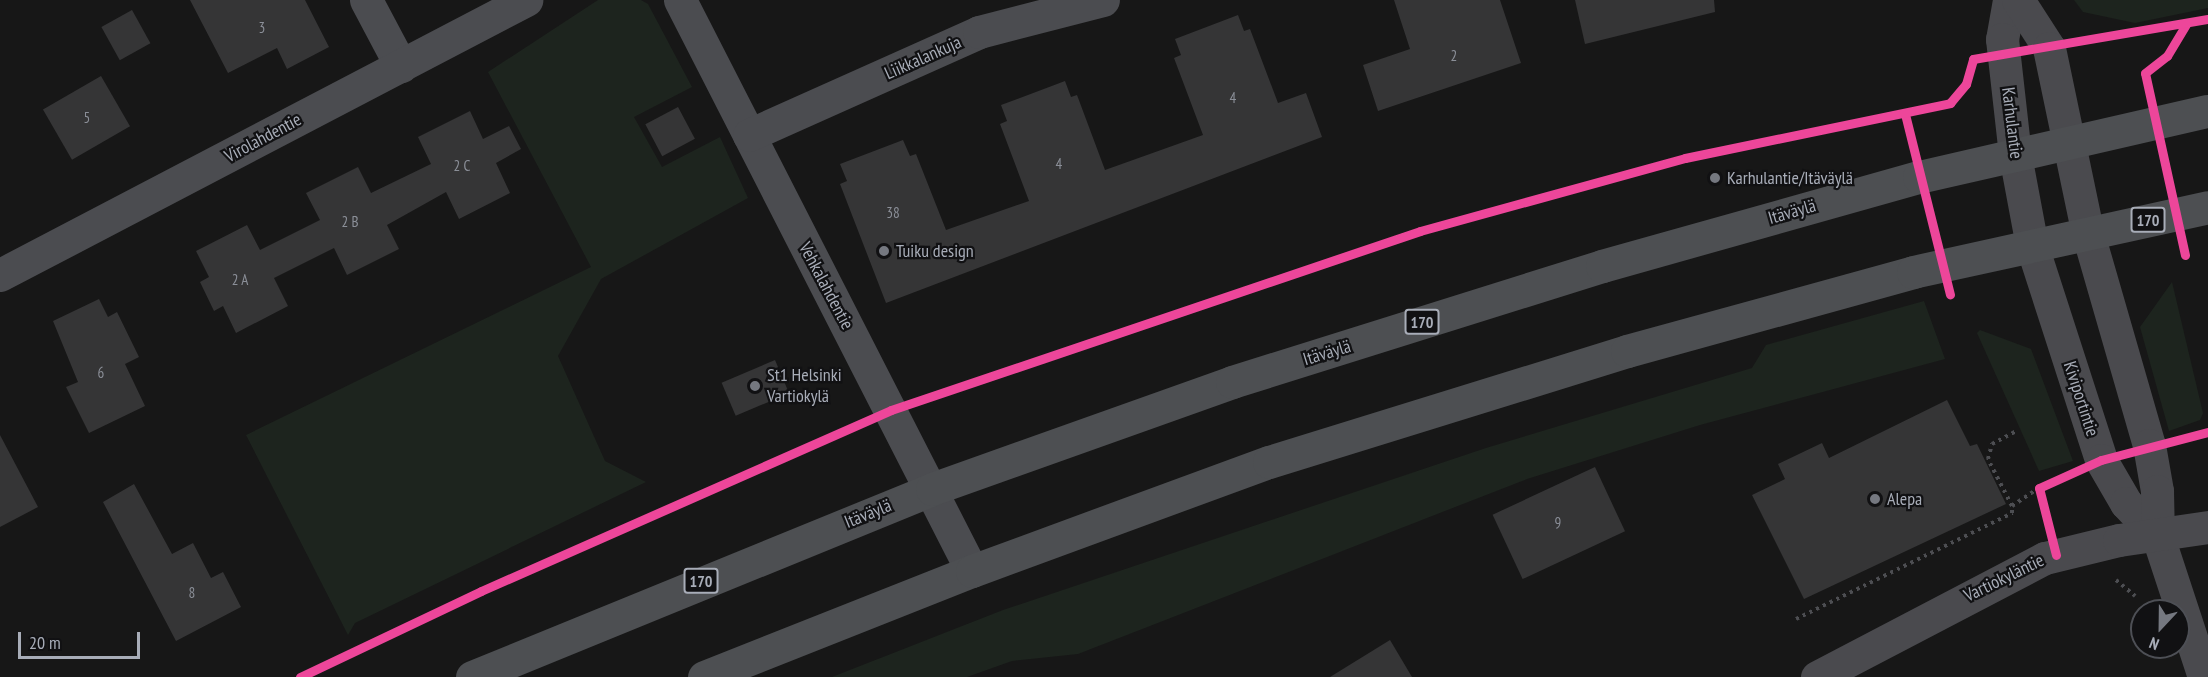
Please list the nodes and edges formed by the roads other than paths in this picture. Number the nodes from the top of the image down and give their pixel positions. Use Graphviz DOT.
graph roads {
  1 [pos="366,0"];
  2 [pos="526,0"];
  3 [pos="680,0"];
  4 [pos="1102,0"];
  5 [pos="2009,0"];
  6 [pos="2018,0"];
  7 [pos="401,66"];
  8 [pos="2208,111"];
  9 [pos="749,135"];
  10 [pos="2068,142"];
  11 [pos="2015,155"];
  12 [pos="2208,207"];
  13 [pos="2088,234"];
  14 [pos="2032,246"];
  15 [pos="0,275"];
  16 [pos="932,489"];
  17 [pos="2208,527"];
  18 [pos="2158,537"];
  19 [pos="972,571"];
  20 [pos="472,677"];
  21 [pos="704,677"];
  22 [pos="1817,677"];
  23 [pos="2204,677"];
  1 -- 7 [label="street"];
  2 -- 7 [label="street, Virolahdentie"];
  3 -- 9 [label="street, Vehkalahdentie"];
  4 -- 9 [label="street, Liikkalankuja"];
  5 -- 11 [label="main road, Karhulantie"];
  6 -- 10 [label="main road"];
  7 -- 15 [label="street, Virolahdentie"];
  8 -- 10 [label="main road, Itäväylä / 170"];
  9 -- 16 [label="street, Vehkalahdentie"];
  10 -- 11 [label="main road, Itäväylä / 170"];
  10 -- 13 [label="main road"];
  11 -- 14 [label="main road, Karhulantie"];
  11 -- 16 [label="main road, Itäväylä / 170"];
  12 -- 13 [label="main road, 170"];
  13 -- 14 [label="main road, 170"];
  13 -- 18 [label="main road, Kiviportintie"];
  14 -- 18 [label="main road, Kiviportintie"];
  14 -- 19 [label="main road, 170"];
  16 -- 19 [label="street, Vehkalahdentie"];
  16 -- 20 [label="main road, Itäväylä / 170"];
  17 -- 18 [label="main road, Vartiokyläntie"];
  18 -- 22 [label="main road, Vartiokyläntie"];
  18 -- 23 [label="main road, Kiviportintie"];
  19 -- 21 [label="main road, 170"];
}
